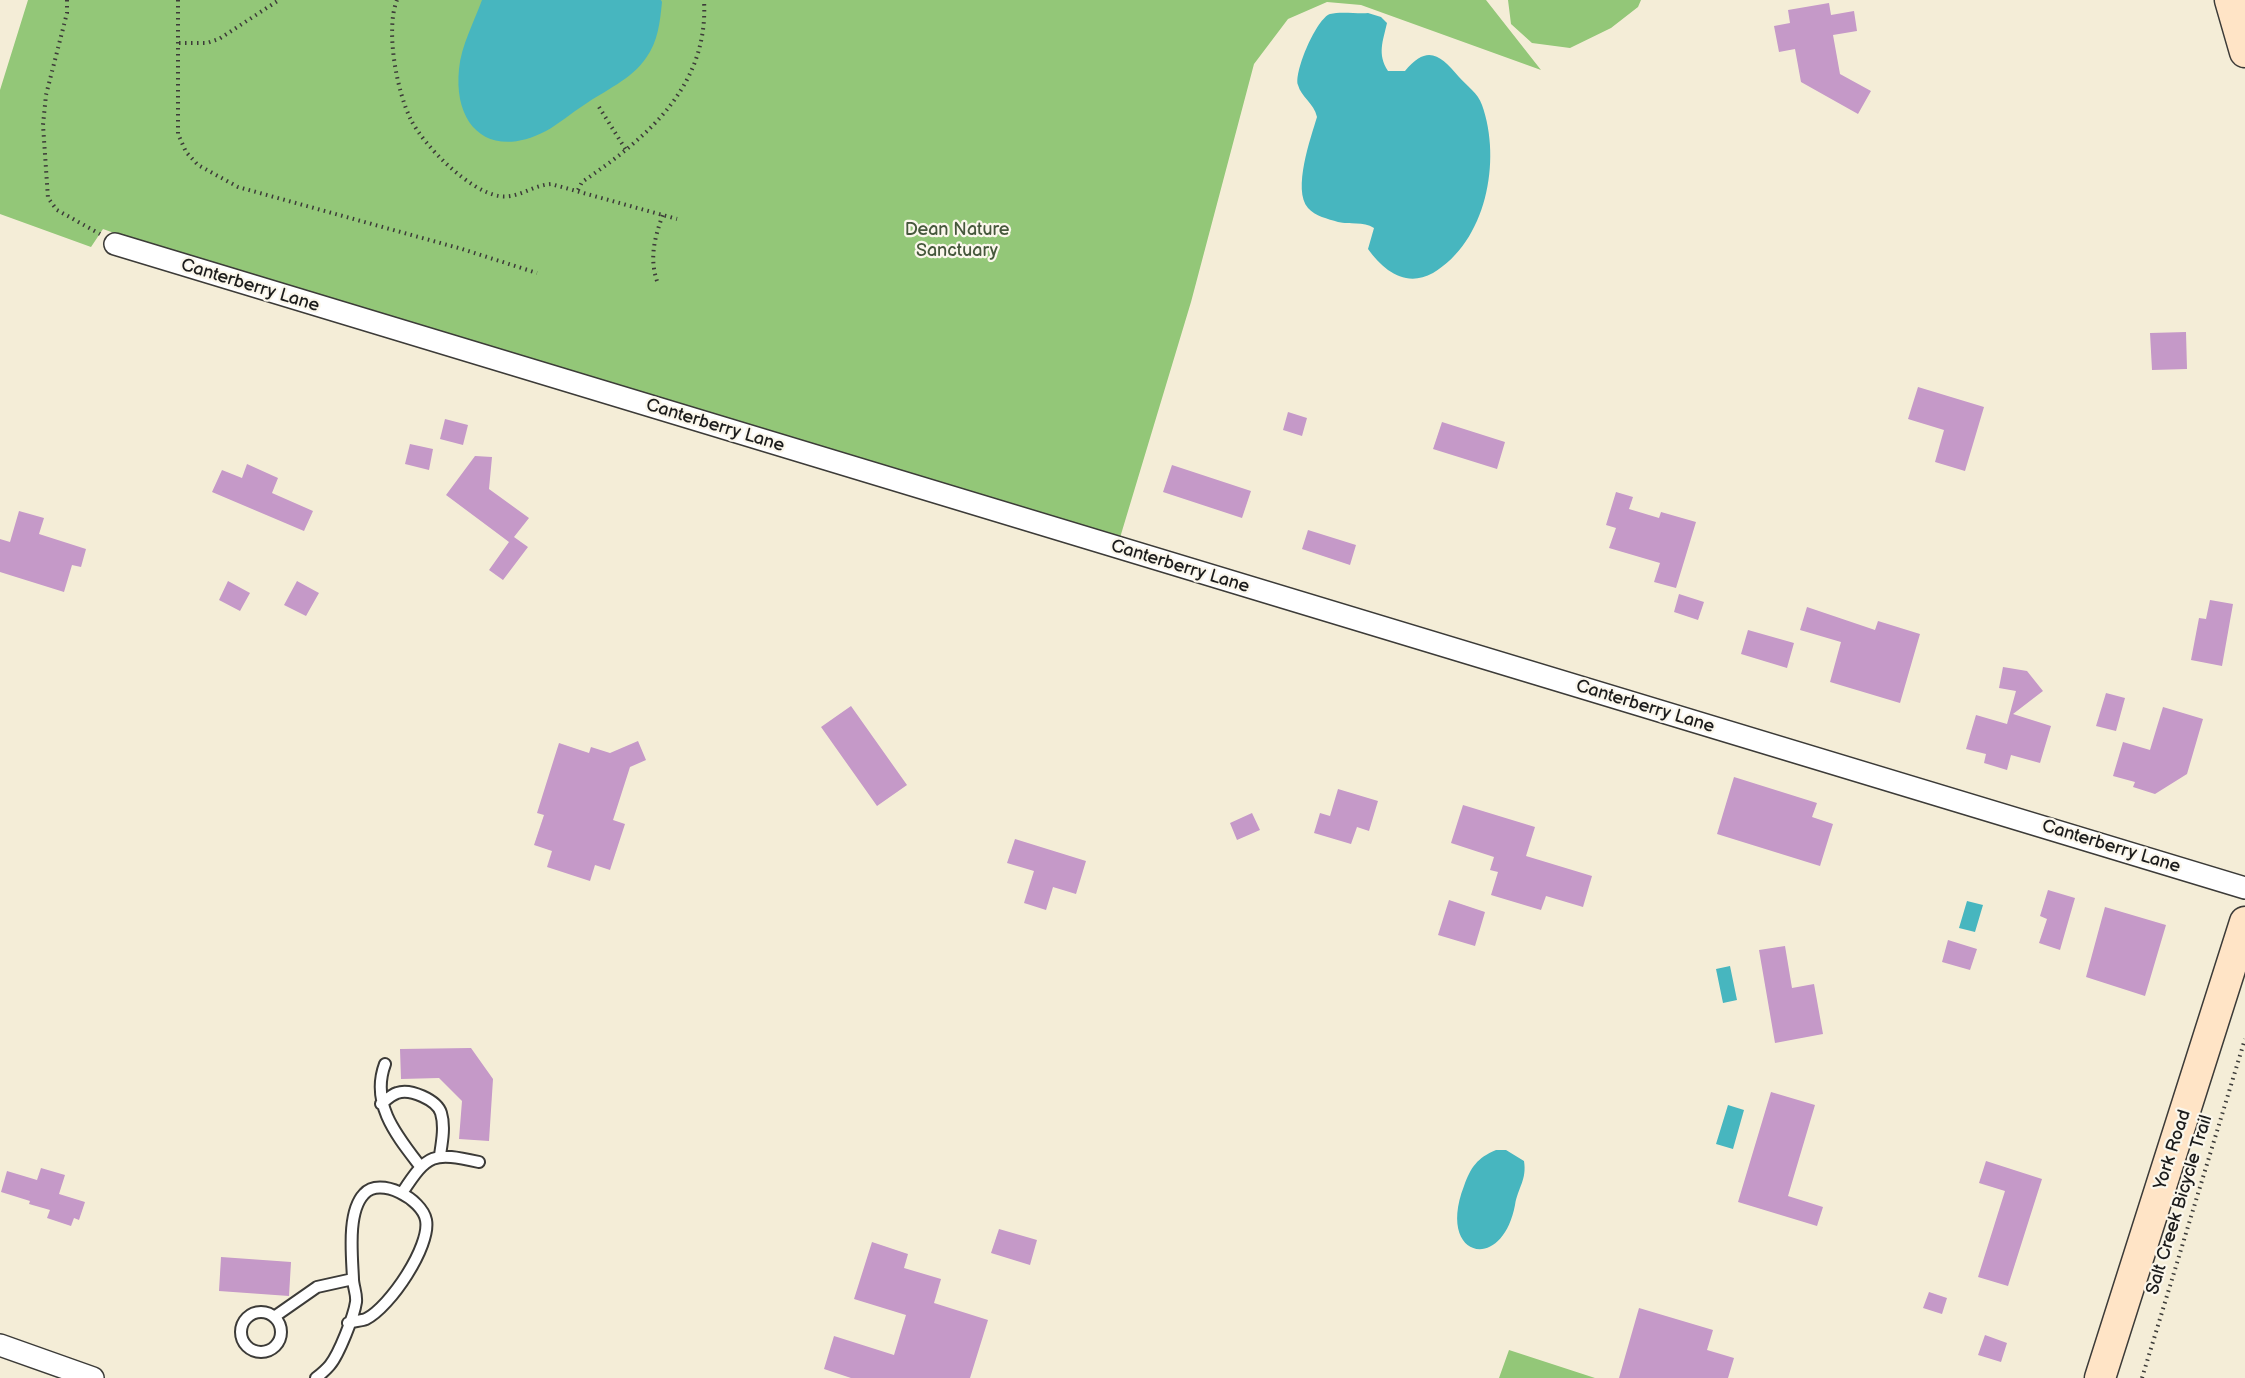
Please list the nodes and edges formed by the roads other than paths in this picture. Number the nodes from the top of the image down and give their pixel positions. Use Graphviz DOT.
graph roads {
  1 [pos="2230,0"];
  2 [pos="2245,52"];
  3 [pos="116,244"];
  4 [pos="2245,888"];
  5 [pos="2245,922"];
  6 [pos="385,1064"];
  7 [pos="381,1104"];
  8 [pos="440,1155"];
  9 [pos="479,1162"];
  10 [pos="420,1166"];
  11 [pos="402,1193"];
  12 [pos="353,1279"];
  13 [pos="274,1317"];
  14 [pos="348,1323"];
  15 [pos="0,1345"];
  16 [pos="93,1378"];
  17 [pos="316,1378"];
  18 [pos="2100,1378"];
  1 -- 2 [label="main road"];
  3 -- 4 [label="street, Canterberry Lane"];
  5 -- 18 [label="main road, York Road"];
  6 -- 7 [label="lane"];
  7 -- 8 [label="lane"];
  7 -- 10 [label="lane"];
  8 -- 9 [label="lane"];
  8 -- 10 [label="lane"];
  10 -- 11 [label="lane"];
  11 -- 12 [label="lane"];
  11 -- 14 [label="lane"];
  12 -- 13 [label="lane"];
  12 -- 14 [label="lane"];
  14 -- 17 [label="lane"];
  15 -- 16 [label="street"];
}
